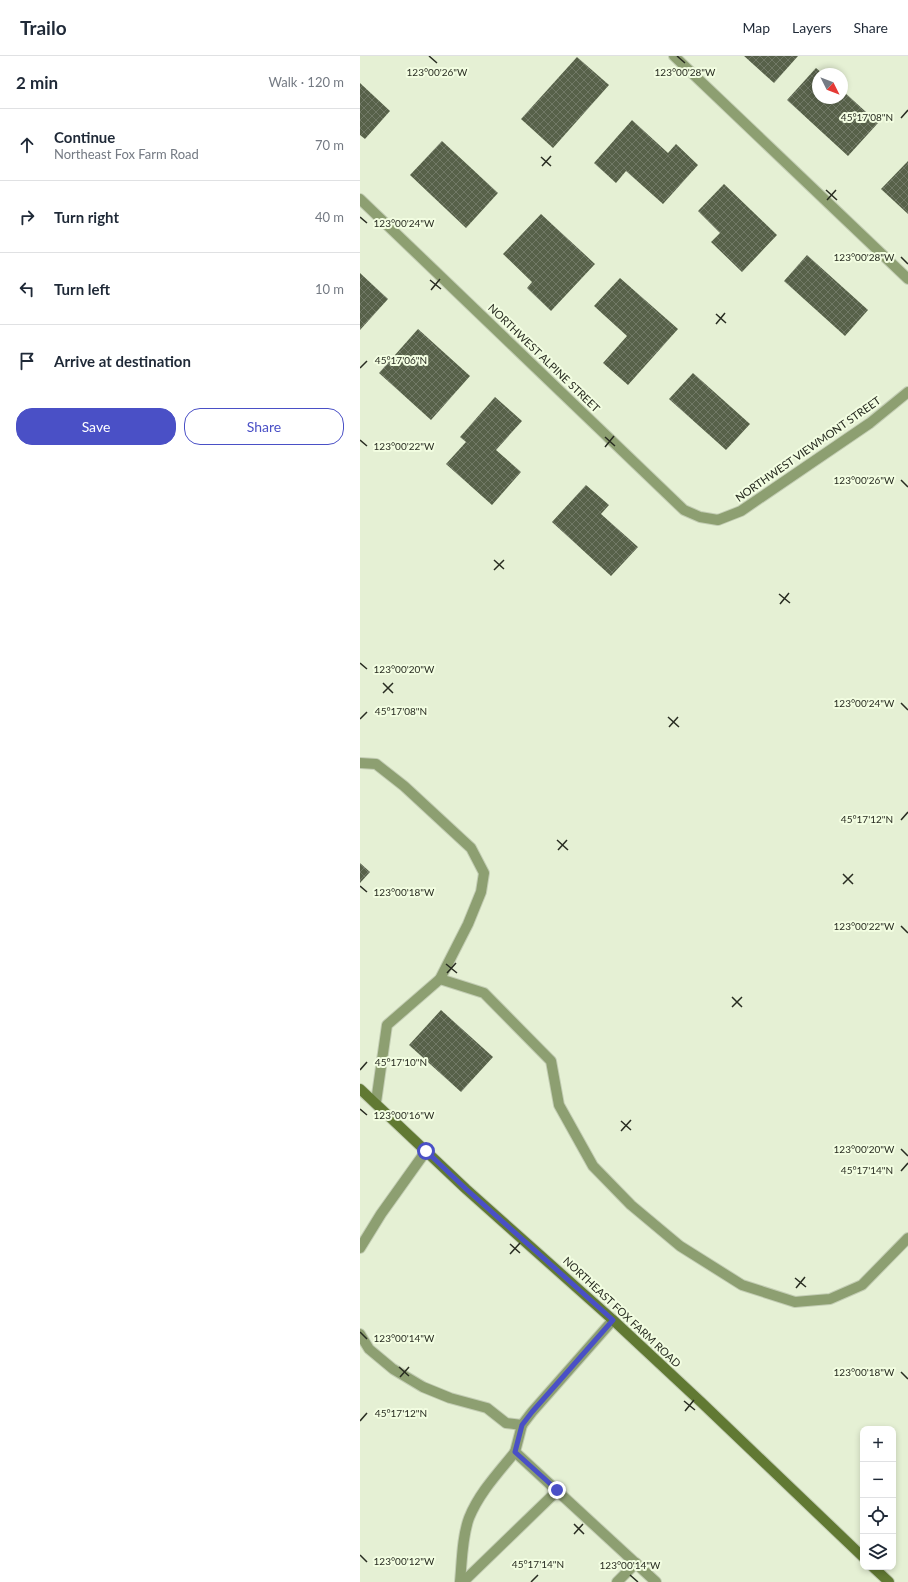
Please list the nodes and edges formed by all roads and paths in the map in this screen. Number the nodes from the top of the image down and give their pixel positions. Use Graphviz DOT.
graph roads {
  1 [pos="674,56"];
  2 [pos="360,199"];
  3 [pos="908,279"];
  4 [pos="908,392"];
  5 [pos="718,520"];
  6 [pos="360,763"];
  7 [pos="440,979"];
  8 [pos="360,1089"];
  9 [pos="376,1102"];
  10 [pos="426,1151"];
  11 [pos="908,1238"];
  12 [pos="360,1248"];
  13 [pos="613,1320"];
  14 [pos="360,1334"];
  15 [pos="522,1425"];
  16 [pos="515,1452"];
  17 [pos="557,1490"];
  18 [pos="860,1554"];
  19 [pos="636,1564"];
  20 [pos="876,1570"];
  21 [pos="462,1582"];
  22 [pos="617,1582"];
  23 [pos="656,1582"];
  24 [pos="889,1582"];
  1 -- 3 [label="street"];
  2 -- 5 [label="street, NORTHWEST ALPINE STREET"];
  4 -- 5 [label="street, NORTHWEST VIEWMONT STREET"];
  6 -- 7 [label="street"];
  7 -- 9 [label="street"];
  7 -- 11 [label="street"];
  8 -- 9 [label="street, NORTHEAST FOX FARM ROAD"];
  9 -- 10 [label="street, NORTHEAST FOX FARM ROAD"];
  10 -- 12 [label="street"];
  10 -- 13 [label="street, NORTHEAST FOX FARM ROAD"];
  13 -- 15 [label="street"];
  13 -- 18 [label="street, NORTHEAST FOX FARM ROAD"];
  14 -- 15 [label="street"];
  15 -- 16 [label="street"];
  16 -- 17 [label="street"];
  16 -- 21 [label="street"];
  17 -- 19 [label="street"];
  17 -- 21 [label="street"];
  19 -- 22 [label="street"];
  19 -- 23 [label="street"];
  20 -- 24 [label="street"];
}
